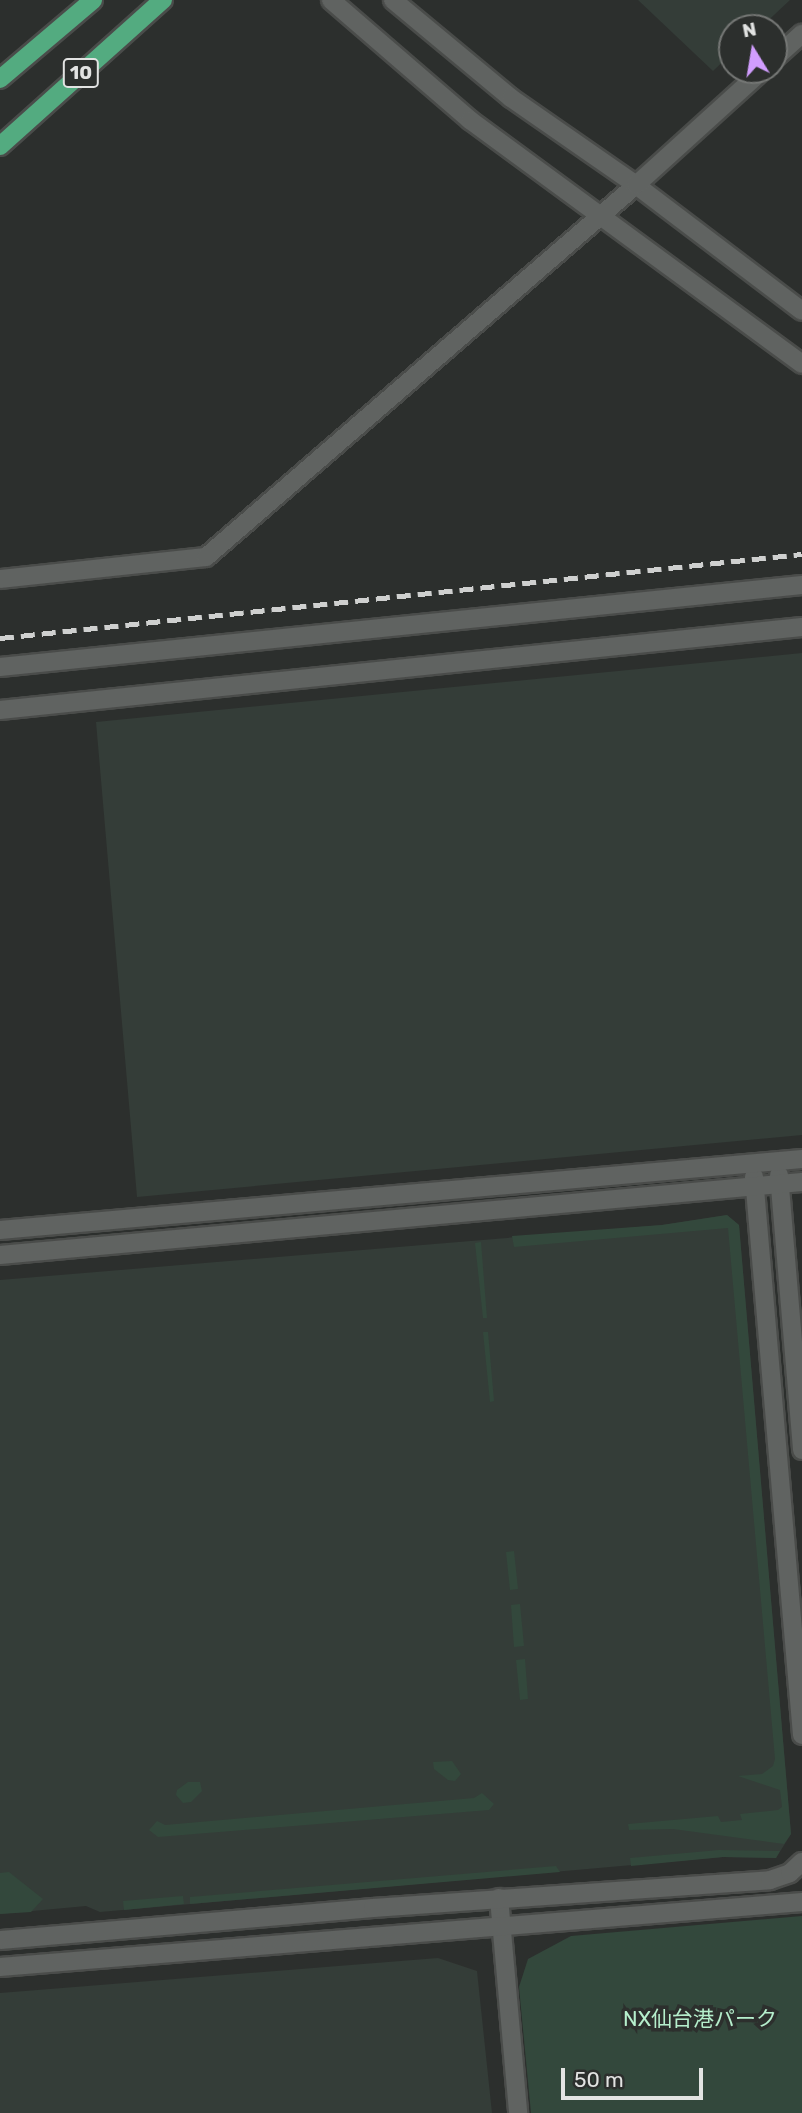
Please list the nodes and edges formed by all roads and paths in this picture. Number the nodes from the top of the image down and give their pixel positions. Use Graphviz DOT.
graph roads {
  1 [pos="93,0"];
  2 [pos="163,0"];
  3 [pos="331,0"];
  4 [pos="393,0"];
  5 [pos="802,34"];
  6 [pos="788,47"];
  7 [pos="0,79"];
  8 [pos="747,84"];
  9 [pos="0,146"];
  10 [pos="636,185"];
  11 [pos="601,216"];
  12 [pos="802,311"];
  13 [pos="802,364"];
  14 [pos="0,579"];
  15 [pos="802,585"];
  16 [pos="802,627"];
  17 [pos="0,667"];
  18 [pos="0,710"];
  19 [pos="802,1159"];
  20 [pos="778,1161"];
  21 [pos="753,1163"];
  22 [pos="802,1182"];
  23 [pos="780,1185"];
  24 [pos="754,1187"];
  25 [pos="0,1230"];
  26 [pos="0,1255"];
  27 [pos="802,1450"];
  28 [pos="802,1735"];
  29 [pos="802,1862"];
  30 [pos="499,1898"];
  31 [pos="802,1902"];
  32 [pos="501,1928"];
  33 [pos="0,1940"];
  34 [pos="0,1967"];
  35 [pos="518,2113"];
  1 -- 7 [label="main road, 10"];
  2 -- 9 [label="main road, 10"];
  3 -- 11 [label="street"];
  4 -- 10 [label="street"];
  5 -- 6 [label="street"];
  8 -- 10 [label="street"];
  10 -- 11 [label="street"];
  10 -- 12 [label="street"];
  11 -- 13 [label="street"];
  11 -- 14 [label="street"];
  15 -- 17 [label="street"];
  16 -- 18 [label="street"];
  19 -- 20 [label="street"];
  20 -- 21 [label="street"];
  20 -- 23 [label="street"];
  21 -- 24 [label="street"];
  21 -- 25 [label="street"];
  22 -- 23 [label="street"];
  23 -- 24 [label="street"];
  23 -- 27 [label="street"];
  24 -- 26 [label="street"];
  24 -- 28 [label="street"];
  29 -- 30 [label="street"];
  30 -- 32 [label="street"];
  30 -- 33 [label="street"];
  31 -- 32 [label="street"];
  32 -- 34 [label="street"];
  32 -- 35 [label="street"];
}
